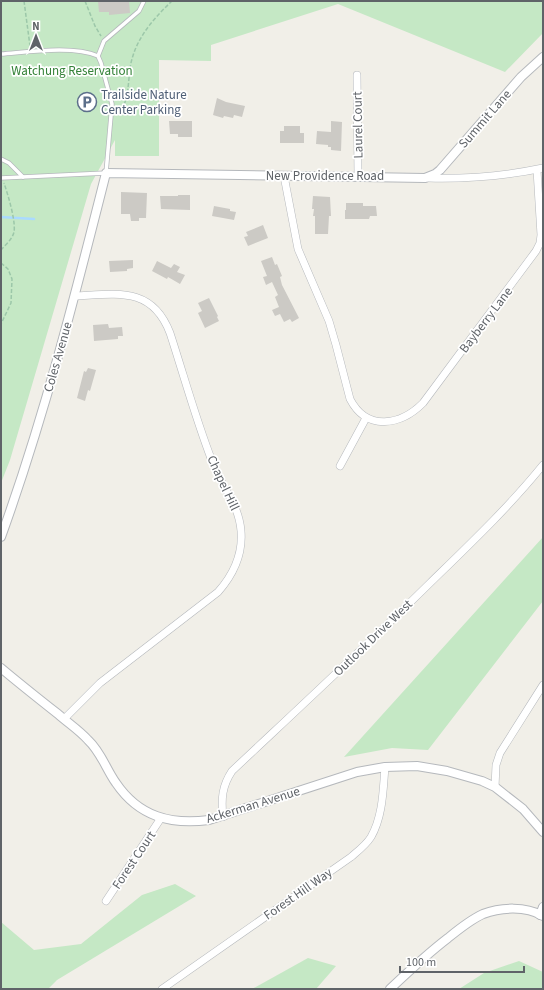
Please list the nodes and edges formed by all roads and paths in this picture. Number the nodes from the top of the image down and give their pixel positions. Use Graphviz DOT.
graph roads {
  1 [pos="24,1"];
  2 [pos="85,1"];
  3 [pos="144,1"];
  4 [pos="172,1"];
  5 [pos="104,41"];
  6 [pos="31,51"];
  7 [pos="1,54"];
  8 [pos="98,56"];
  9 [pos="543,57"];
  10 [pos="357,75"];
  11 [pos="111,119"];
  12 [pos="1,158"];
  13 [pos="540,169"];
  14 [pos="106,173"];
  15 [pos="284,176"];
  16 [pos="358,176"];
  17 [pos="23,177"];
  18 [pos="2,178"];
  19 [pos="425,178"];
  20 [pos="1,250"];
  21 [pos="1,263"];
  22 [pos="75,296"];
  23 [pos="1,324"];
  24 [pos="366,418"];
  25 [pos="543,465"];
  26 [pos="340,466"];
  27 [pos="1,538"];
  28 [pos="1,668"];
  29 [pos="543,685"];
  30 [pos="64,719"];
  31 [pos="385,767"];
  32 [pos="495,787"];
  33 [pos="222,817"];
  34 [pos="161,818"];
  35 [pos="543,832"];
  36 [pos="106,901"];
  37 [pos="542,912"];
  38 [pos="162,989"];
  39 [pos="390,989"];
  1 -- 6 [label="path"];
  2 -- 5 [label="path"];
  3 -- 5 [label="lane"];
  4 -- 11 [label="path"];
  5 -- 8 [label="lane"];
  6 -- 7 [label="lane"];
  6 -- 8 [label="lane"];
  8 -- 11 [label="lane"];
  9 -- 19 [label="street, Summit Lane"];
  10 -- 16 [label="street, Laurel Court"];
  11 -- 14 [label="lane"];
  12 -- 17 [label="lane"];
  13 -- 19 [label="street, New Providence Road"];
  13 -- 24 [label="street, Bayberry Lane"];
  14 -- 15 [label="street, New Providence Road"];
  14 -- 17 [label="lane"];
  14 -- 22 [label="street, Coles Avenue"];
  15 -- 16 [label="street, New Providence Road"];
  15 -- 24 [label="street"];
  16 -- 19 [label="street, New Providence Road"];
  17 -- 18 [label="lane"];
  18 -- 20 [label="path"];
  21 -- 23 [label="path"];
  22 -- 27 [label="street, Coles Avenue"];
  22 -- 30 [label="street, Chapel Hill"];
  24 -- 26 [label="street"];
  25 -- 33 [label="street, Outlook Drive West"];
  28 -- 30 [label="street, Ackerman Avenue"];
  29 -- 32 [label="street"];
  30 -- 34 [label="street, Ackerman Avenue"];
  31 -- 32 [label="street, Ackerman Avenue"];
  31 -- 33 [label="street, Ackerman Avenue"];
  31 -- 38 [label="street, Forest Hill Way"];
  32 -- 35 [label="street, Ackerman Avenue"];
  33 -- 34 [label="street, Ackerman Avenue"];
  34 -- 36 [label="street, Forest Court"];
  37 -- 39 [label="street"];
}
